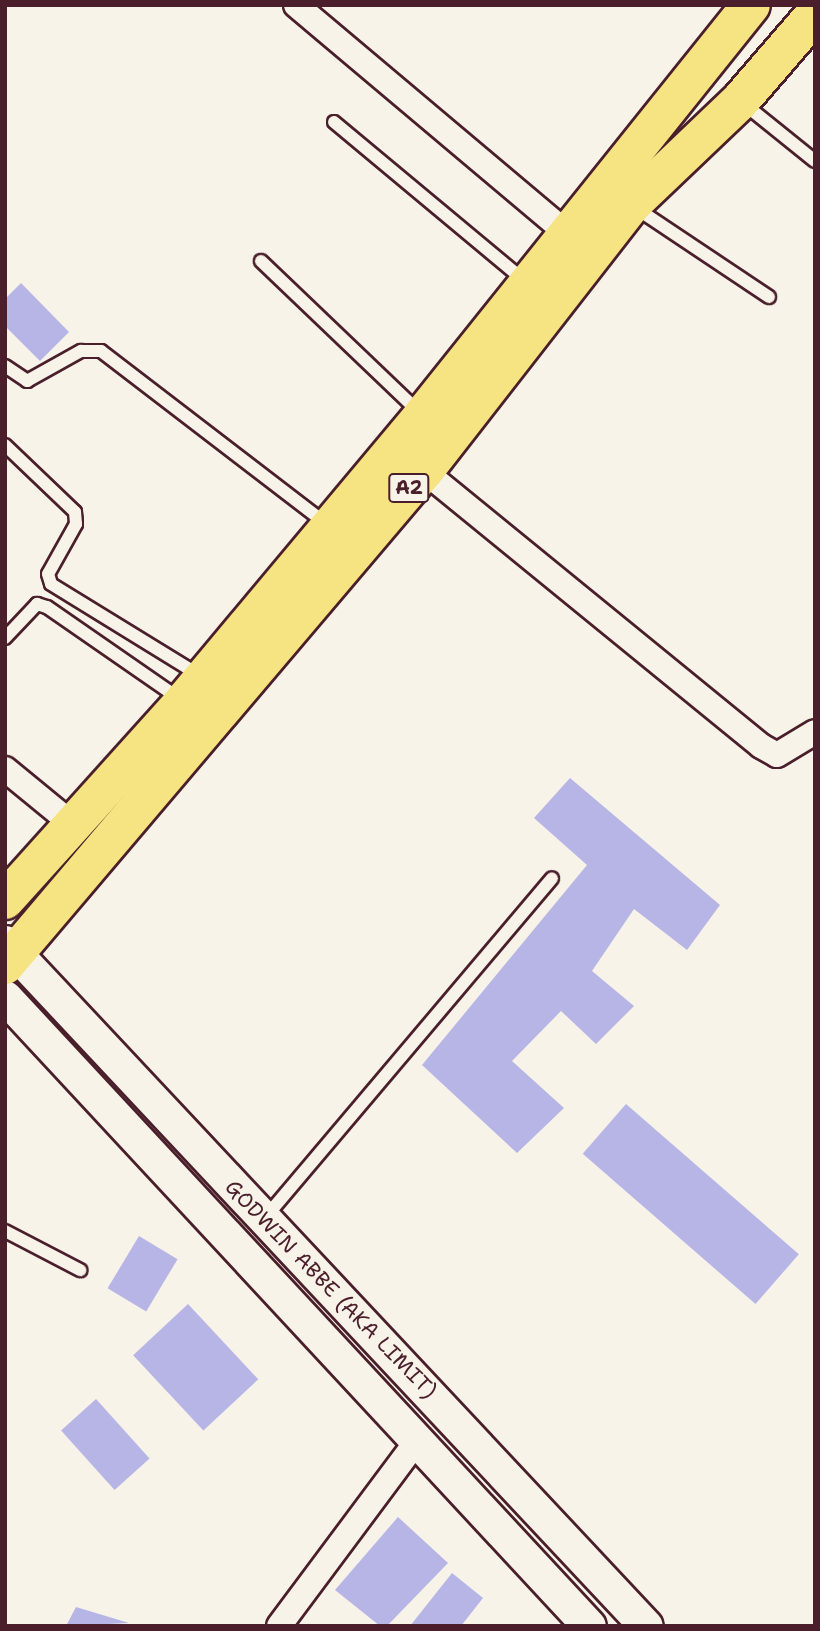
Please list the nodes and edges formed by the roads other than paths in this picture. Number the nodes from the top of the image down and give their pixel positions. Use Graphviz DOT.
graph roads {
  1 [pos="296,5"];
  2 [pos="751,5"];
  3 [pos="811,26"];
  4 [pos="740,101"];
  5 [pos="334,122"];
  6 [pos="815,161"];
  7 [pos="631,205"];
  8 [pos="569,236"];
  9 [pos="261,261"];
  10 [pos="531,285"];
  11 [pos="769,297"];
  12 [pos="5,366"];
  13 [pos="422,416"];
  14 [pos="5,445"];
  15 [pos="424,471"];
  16 [pos="329,525"];
  17 [pos="5,638"];
  18 [pos="194,689"];
  19 [pos="815,732"];
  20 [pos="5,769"];
  21 [pos="71,823"];
  22 [pos="552,878"];
  23 [pos="5,900"];
  24 [pos="9,953"];
  25 [pos="5,997"];
  26 [pos="264,1219"];
  27 [pos="5,1231"];
  28 [pos="80,1270"];
  29 [pos="419,1438"];
  30 [pos="279,1626"];
  31 [pos="589,1626"];
  32 [pos="646,1626"];
  1 -- 8 [label="street"];
  2 -- 8 [label="highway, A2"];
  3 -- 4 [label="highway, A2"];
  4 -- 6 [label="lane"];
  4 -- 7 [label="highway, A2"];
  5 -- 10 [label="lane"];
  7 -- 11 [label="lane"];
  7 -- 15 [label="highway, A2"];
  8 -- 10 [label="highway, A2"];
  9 -- 13 [label="lane"];
  10 -- 13 [label="highway, A2"];
  12 -- 16 [label="lane"];
  13 -- 16 [label="highway, A2"];
  14 -- 18 [label="lane"];
  15 -- 19 [label="street"];
  15 -- 24 [label="highway, A2"];
  16 -- 18 [label="highway, A2"];
  17 -- 18 [label="lane"];
  18 -- 21 [label="highway, A2"];
  20 -- 21 [label="street"];
  21 -- 23 [label="highway, A2"];
  22 -- 26 [label="lane"];
  24 -- 26 [label="street, GODWIN ABBE (AKA LIMIT)"];
  25 -- 29 [label="street, GODWIN ABBE (AKA LIMIT)"];
  26 -- 32 [label="street, GODWIN ABBE (AKA LIMIT)"];
  27 -- 28 [label="lane"];
  29 -- 30 [label="street"];
  29 -- 31 [label="street, GODWIN ABBE (AKA LIMIT)"];
}
